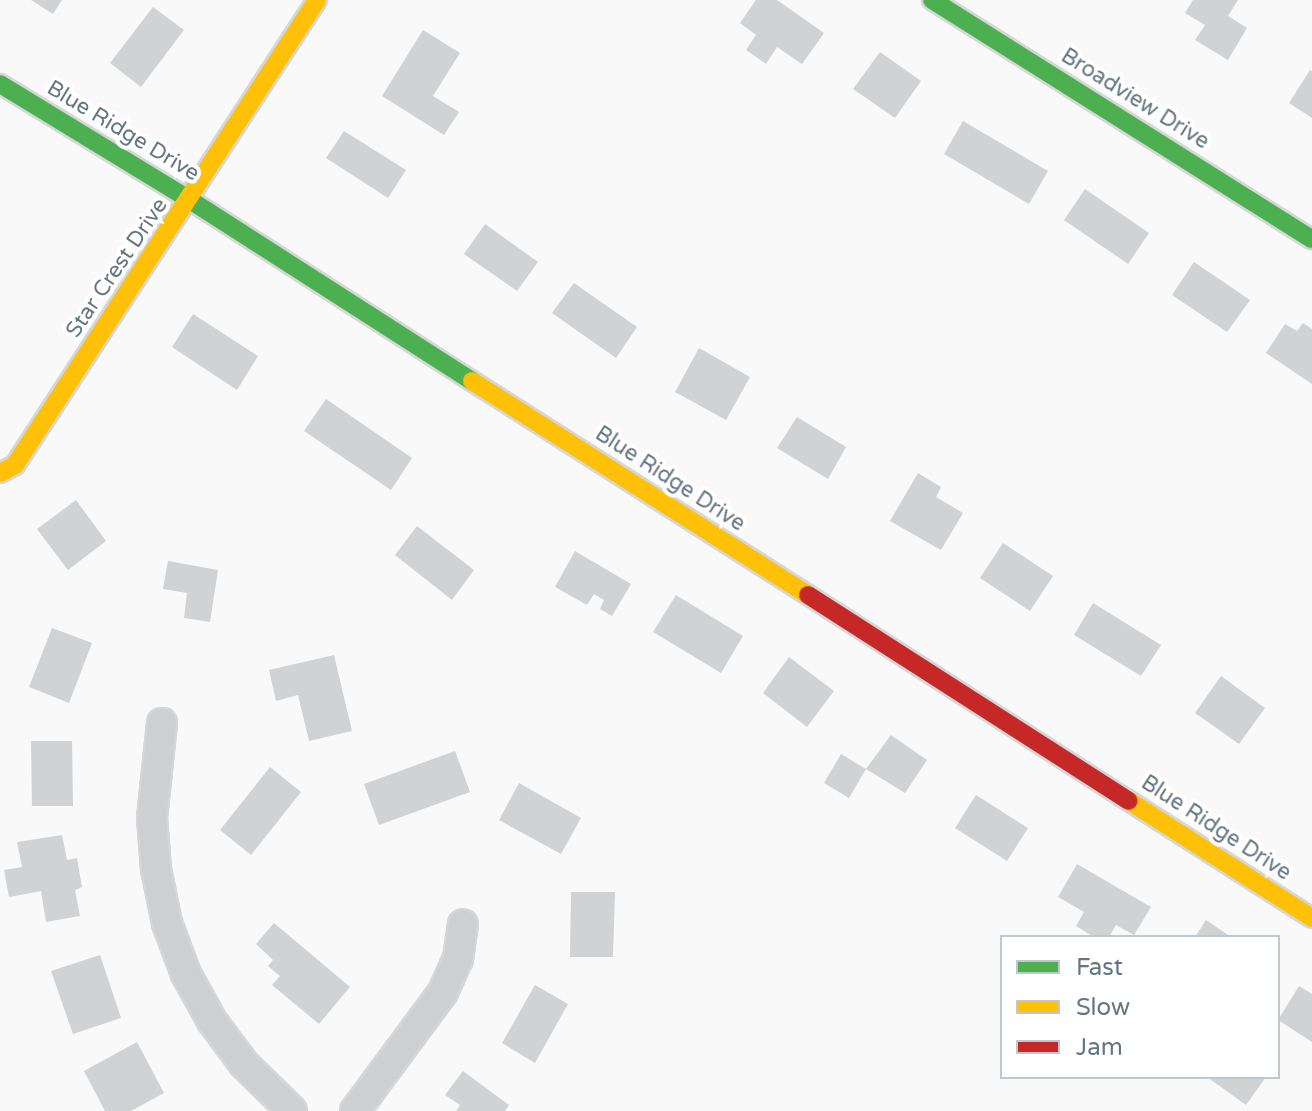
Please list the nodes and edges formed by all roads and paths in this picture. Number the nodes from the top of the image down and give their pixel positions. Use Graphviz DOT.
graph roads {
  1 [pos="317,0"];
  2 [pos="932,0"];
  3 [pos="0,84"];
  4 [pos="190,200"];
  5 [pos="1312,239"];
  6 [pos="0,473"];
  7 [pos="162,723"];
  8 [pos="1312,918"];
  9 [pos="463,924"];
  10 [pos="292,1111"];
  11 [pos="355,1111"];
  1 -- 4 [label="street, Star Crest Drive"];
  2 -- 5 [label="street, Broadview Drive"];
  3 -- 4 [label="street, Blue Ridge Drive"];
  4 -- 6 [label="street, Star Crest Drive"];
  4 -- 8 [label="street, Blue Ridge Drive"];
  7 -- 10 [label="street"];
  9 -- 11 [label="street"];
}
